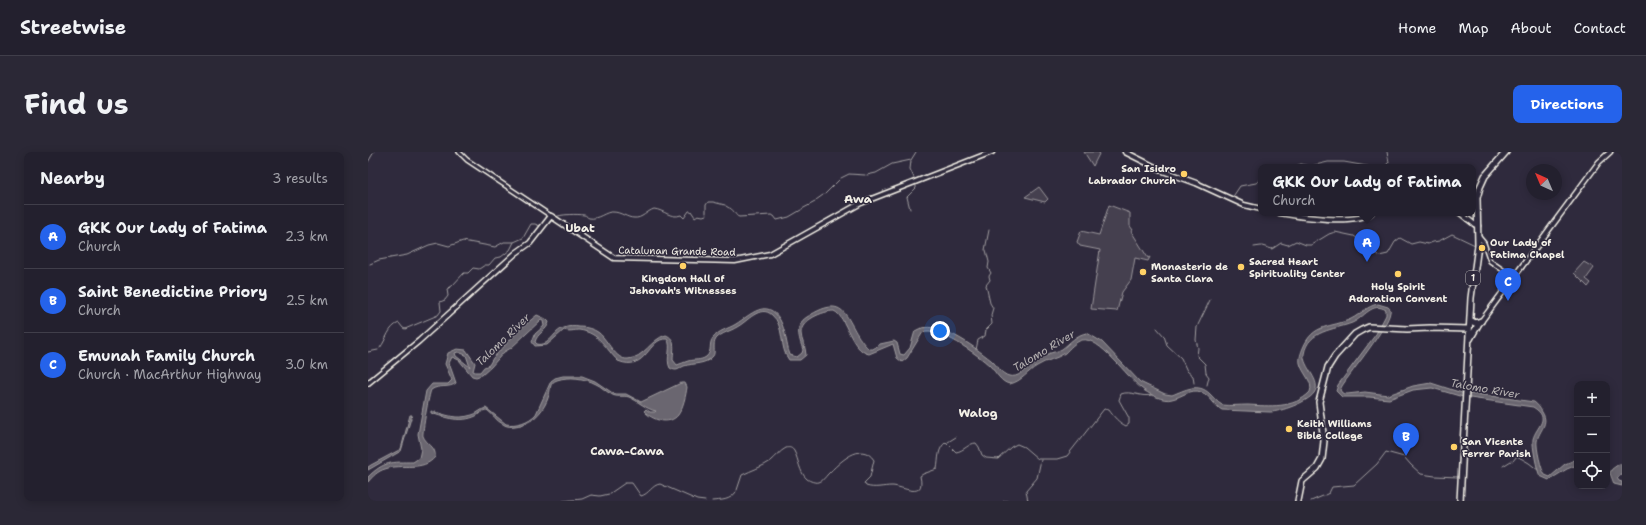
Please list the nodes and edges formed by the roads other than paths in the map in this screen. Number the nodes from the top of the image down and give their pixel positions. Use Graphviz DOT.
graph roads {
  1 [pos="459,152"];
  2 [pos="992,152"];
  3 [pos="1124,152"];
  4 [pos="1506,152"];
  5 [pos="1610,152"];
  6 [pos="1258,208"];
  7 [pos="551,216"];
  8 [pos="1300,216"];
  9 [pos="1364,216"];
  10 [pos="1464,216"];
  11 [pos="1478,226"];
  12 [pos="1479,237"];
  13 [pos="1513,277"];
  14 [pos="1470,320"];
  15 [pos="1480,323"];
  16 [pos="1459,329"];
  17 [pos="1469,331"];
  18 [pos="1469,342"];
  19 [pos="368,383"];
  20 [pos="1298,501"];
  21 [pos="1460,501"];
  1 -- 7 [label="main road"];
  2 -- 7 [label="main road, Catalunan Grande Road"];
  3 -- 6 [label="main road"];
  4 -- 11 [label="highway, 1"];
  5 -- 13 [label="main road"];
  7 -- 19 [label="main road"];
  8 -- 9 [label="main road"];
  10 -- 11 [label="main road"];
  11 -- 12 [label="highway, 1"];
  12 -- 13 [label="main road"];
  12 -- 14 [label="highway, 1"];
  13 -- 15 [label="main road"];
  14 -- 15 [label="highway"];
  14 -- 16 [label="highway"];
  14 -- 17 [label="highway, 1"];
  15 -- 17 [label="main road"];
  15 -- 18 [label="highway"];
  16 -- 17 [label="highway"];
  16 -- 20 [label="highway"];
  17 -- 18 [label="highway, 1"];
  18 -- 21 [label="highway, 1"];
}
